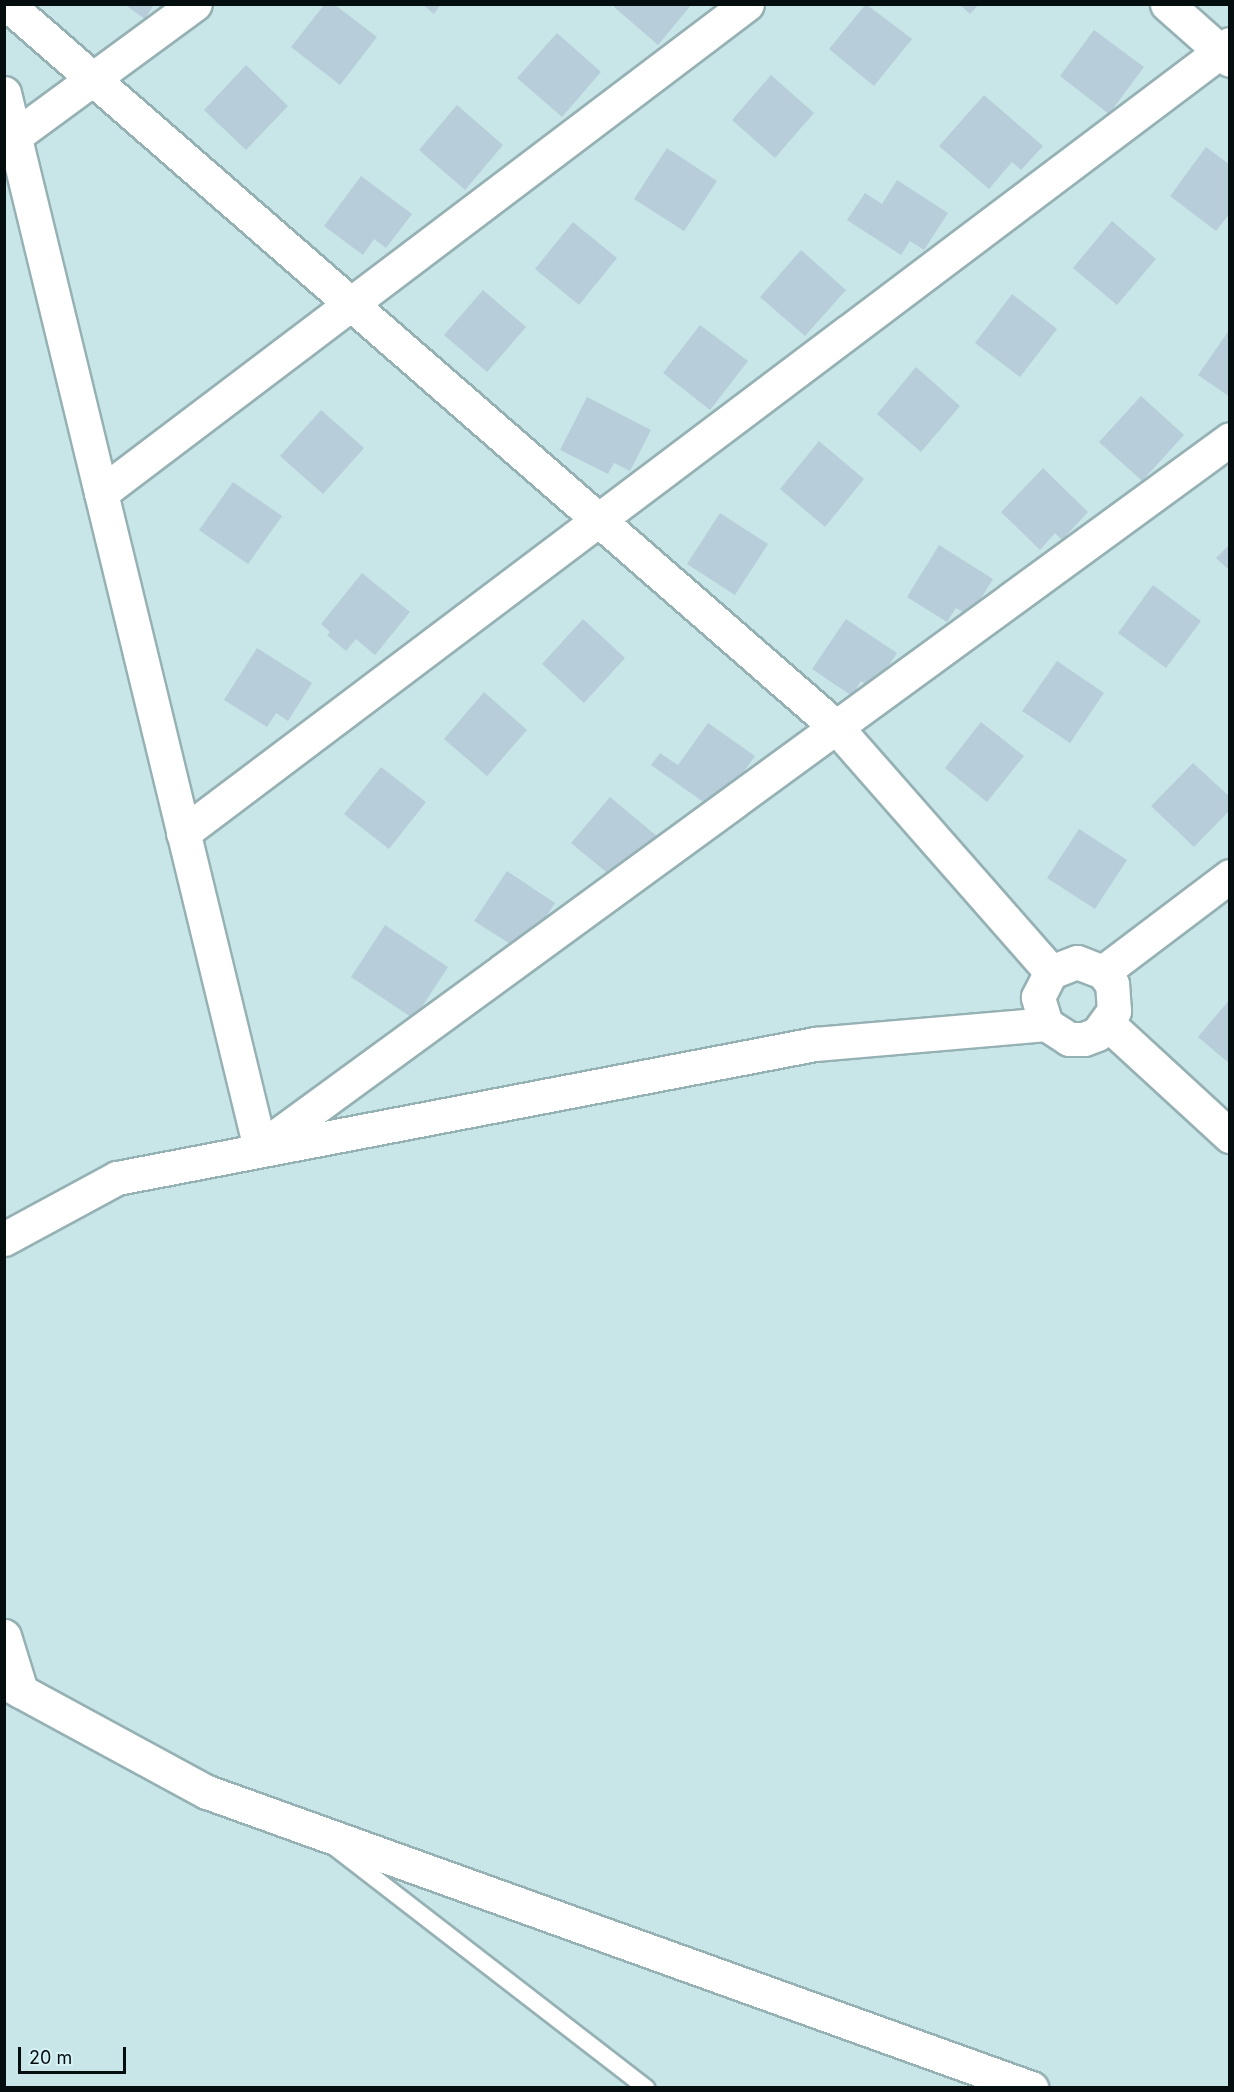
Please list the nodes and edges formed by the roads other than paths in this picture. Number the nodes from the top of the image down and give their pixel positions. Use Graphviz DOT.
graph roads {
  1 [pos="6,4"];
  2 [pos="195,4"];
  3 [pos="747,4"];
  4 [pos="1167,4"];
  5 [pos="1226,52"];
  6 [pos="91,80"];
  7 [pos="4,93"];
  8 [pos="15,136"];
  9 [pos="350,305"];
  10 [pos="1230,439"];
  11 [pos="101,492"];
  12 [pos="597,521"];
  13 [pos="836,727"];
  14 [pos="183,833"];
  15 [pos="1230,876"];
  16 [pos="1051,972"];
  17 [pos="1103,972"];
  18 [pos="1046,1024"];
  19 [pos="1108,1024"];
  20 [pos="1230,1136"];
  21 [pos="260,1149"];
  22 [pos="4,1239"];
  23 [pos="4,1636"];
  24 [pos="13,1687"];
  25 [pos="312,1830"];
  26 [pos="646,2088"];
  27 [pos="1031,2088"];
  1 -- 6 [label="street"];
  2 -- 6 [label="street"];
  3 -- 9 [label="street"];
  4 -- 5 [label="street"];
  5 -- 12 [label="street"];
  6 -- 8 [label="street"];
  6 -- 9 [label="street"];
  7 -- 8 [label="street"];
  8 -- 11 [label="street"];
  9 -- 11 [label="street"];
  9 -- 12 [label="street"];
  10 -- 13 [label="street"];
  11 -- 14 [label="street"];
  12 -- 13 [label="street"];
  12 -- 14 [label="street"];
  13 -- 16 [label="street"];
  13 -- 21 [label="street"];
  14 -- 21 [label="street"];
  15 -- 17 [label="street"];
  16 -- 17 [label="street"];
  16 -- 18 [label="street"];
  17 -- 19 [label="street"];
  18 -- 19 [label="street"];
  18 -- 21 [label="street"];
  19 -- 20 [label="street"];
  21 -- 22 [label="street"];
  23 -- 24 [label="street"];
  24 -- 25 [label="street"];
  25 -- 26 [label="lane"];
  25 -- 27 [label="street"];
}
